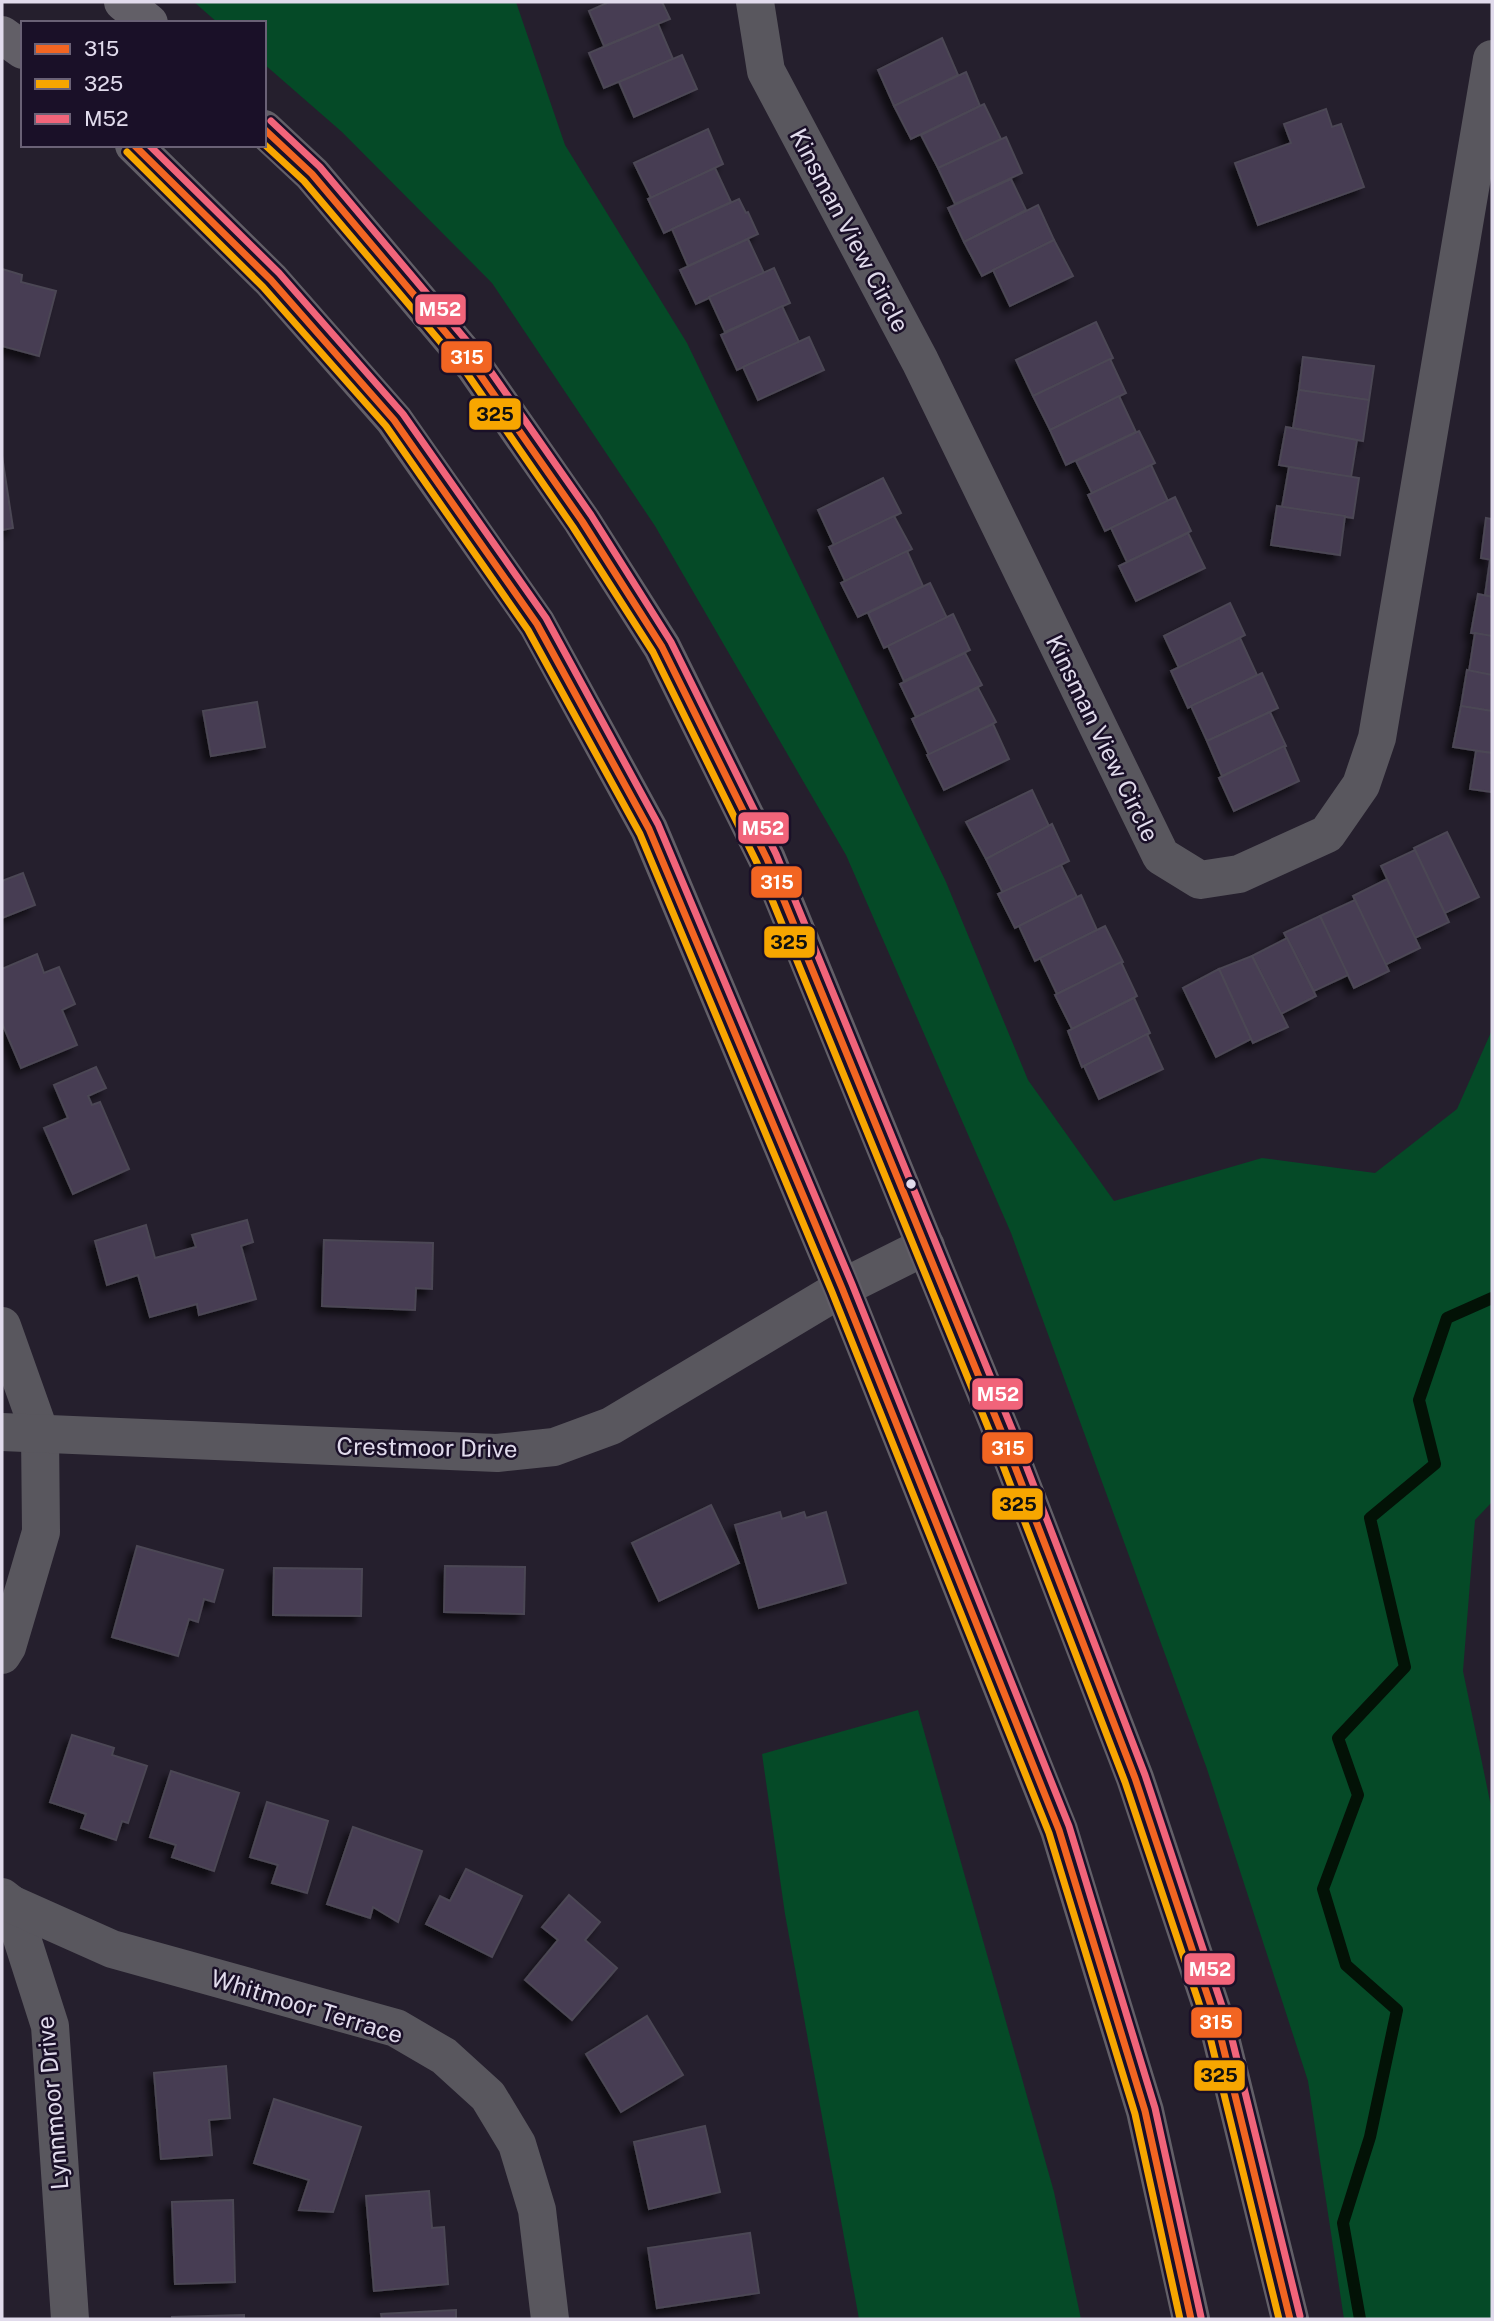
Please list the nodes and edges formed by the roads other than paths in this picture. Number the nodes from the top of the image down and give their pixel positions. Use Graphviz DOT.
graph roads {
  1 [pos="123,2"];
  2 [pos="755,2"];
  3 [pos="147,21"];
  4 [pos="2,35"];
  5 [pos="21,49"];
  6 [pos="1492,59"];
  7 [pos="266,131"];
  8 [pos="136,147"];
  9 [pos="926,1246"];
  10 [pos="842,1288"];
  11 [pos="2,1326"];
  12 [pos="2,1432"];
  13 [pos="40,1433"];
  14 [pos="2,1655"];
  15 [pos="6,1900"];
  16 [pos="70,2319"];
  17 [pos="550,2319"];
  18 [pos="1191,2319"];
  19 [pos="1290,2319"];
  1 -- 3 [label="highway"];
  2 -- 6 [label="street, Kinsman View Circle"];
  4 -- 5 [label="highway"];
  7 -- 9 [label="highway"];
  8 -- 10 [label="highway"];
  9 -- 10 [label="street, Crestmoor Drive"];
  9 -- 19 [label="highway"];
  10 -- 13 [label="street, Crestmoor Drive"];
  10 -- 18 [label="highway"];
  11 -- 13 [label="street"];
  12 -- 13 [label="street, Crestmoor Drive"];
  13 -- 14 [label="street"];
  15 -- 16 [label="street, Lynnmoor Drive"];
  15 -- 17 [label="street, Whitmoor Terrace"];
}
